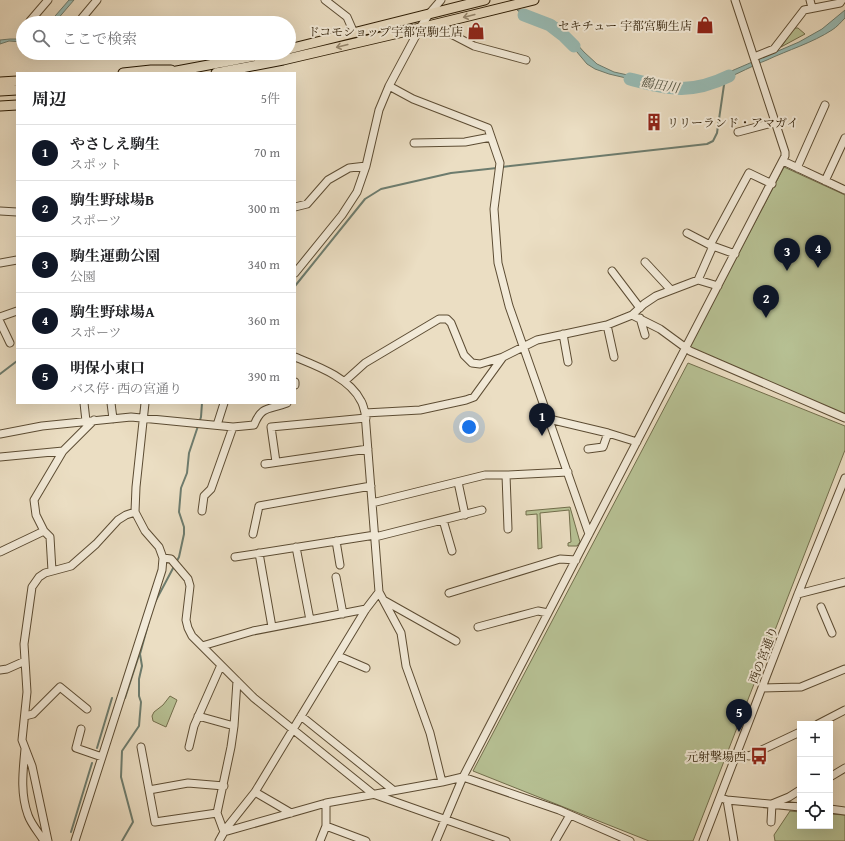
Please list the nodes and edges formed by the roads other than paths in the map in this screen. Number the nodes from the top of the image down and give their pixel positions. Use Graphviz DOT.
graph roads {
  1 [pos="48,0"];
  2 [pos="97,0"];
  3 [pos="325,0"];
  4 [pos="441,0"];
  5 [pos="485,0"];
  6 [pos="534,0"];
  7 [pos="736,0"];
  8 [pos="810,0"];
  9 [pos="842,0"];
  10 [pos="812,8"];
  11 [pos="429,14"];
  12 [pos="34,16"];
  13 [pos="84,16"];
  14 [pos="444,22"];
  15 [pos="420,28"];
  16 [pos="354,33"];
  17 [pos="296,47"];
  18 [pos="296,57"];
  19 [pos="755,58"];
  20 [pos="237,60"];
  21 [pos="283,60"];
  22 [pos="526,60"];
  23 [pos="181,71"];
  24 [pos="132,72"];
  25 [pos="174,72"];
  26 [pos="221,72"];
  27 [pos="16,81"];
  28 [pos="0,82"];
  29 [pos="390,86"];
  30 [pos="16,90"];
  31 [pos="0,91"];
  32 [pos="16,99"];
  33 [pos="0,100"];
  34 [pos="16,105"];
  35 [pos="825,105"];
  36 [pos="0,106"];
  37 [pos="776,122"];
  38 [pos="738,132"];
  39 [pos="491,137"];
  40 [pos="845,138"];
  41 [pos="414,143"];
  42 [pos="783,161"];
  43 [pos="366,166"];
  44 [pos="798,168"];
  45 [pos="825,181"];
  46 [pos="772,184"];
  47 [pos="845,190"];
  48 [pos="296,207"];
  49 [pos="0,211"];
  50 [pos="16,212"];
  51 [pos="687,234"];
  52 [pos="712,245"];
  53 [pos="735,254"];
  54 [pos="16,260"];
  55 [pos="645,262"];
  56 [pos="0,263"];
  57 [pos="612,271"];
  58 [pos="296,272"];
  59 [pos="698,280"];
  60 [pos="718,286"];
  61 [pos="671,290"];
  62 [pos="640,308"];
  63 [pos="16,311"];
  64 [pos="632,315"];
  65 [pos="0,317"];
  66 [pos="640,318"];
  67 [pos="0,322"];
  68 [pos="607,325"];
  69 [pos="563,334"];
  70 [pos="646,334"];
  71 [pos="10,343"];
  72 [pos="523,346"];
  73 [pos="686,348"];
  74 [pos="296,357"];
  75 [pos="503,357"];
  76 [pos="614,357"];
  77 [pos="568,362"];
  78 [pos="345,381"];
  79 [pos="84,404"];
  80 [pos="111,404"];
  81 [pos="145,404"];
  82 [pos="224,404"];
  83 [pos="284,404"];
  84 [pos="365,415"];
  85 [pos="845,418"];
  86 [pos="113,419"];
  87 [pos="142,419"];
  88 [pos="549,419"];
  89 [pos="90,421"];
  90 [pos="217,425"];
  91 [pos="233,427"];
  92 [pos="608,433"];
  93 [pos="0,434"];
  94 [pos="637,442"];
  95 [pos="368,449"];
  96 [pos="588,449"];
  97 [pos="63,451"];
  98 [pos="0,457"];
  99 [pos="276,462"];
  100 [pos="265,464"];
  101 [pos="568,472"];
  102 [pos="506,475"];
  103 [pos="845,478"];
  104 [pos="458,482"];
  105 [pos="371,486"];
  106 [pos="842,496"];
  107 [pos="372,504"];
  108 [pos="482,510"];
  109 [pos="202,511"];
  110 [pos="135,512"];
  111 [pos="465,514"];
  112 [pos="443,520"];
  113 [pos="508,528"];
  114 [pos="44,531"];
  115 [pos="253,534"];
  116 [pos="589,534"];
  117 [pos="375,536"];
  118 [pos="336,541"];
  119 [pos="296,547"];
  120 [pos="452,550"];
  121 [pos="0,552"];
  122 [pos="259,553"];
  123 [pos="235,557"];
  124 [pos="163,558"];
  125 [pos="576,560"];
  126 [pos="340,565"];
  127 [pos="52,571"];
  128 [pos="336,577"];
  129 [pos="845,582"];
  130 [pos="379,592"];
  131 [pos="448,593"];
  132 [pos="798,594"];
  133 [pos="384,601"];
  134 [pos="821,607"];
  135 [pos="366,609"];
  136 [pos="548,613"];
  137 [pos="343,614"];
  138 [pos="310,620"];
  139 [pos="478,627"];
  140 [pos="272,628"];
  141 [pos="832,633"];
  142 [pos="456,641"];
  143 [pos="202,646"];
  144 [pos="338,656"];
  145 [pos="25,661"];
  146 [pos="221,665"];
  147 [pos="366,668"];
  148 [pos="845,669"];
  149 [pos="0,670"];
  150 [pos="237,681"];
  151 [pos="762,688"];
  152 [pos="87,709"];
  153 [pos="845,710"];
  154 [pos="25,716"];
  155 [pos="198,716"];
  156 [pos="301,716"];
  157 [pos="824,721"];
  158 [pos="234,726"];
  159 [pos="81,729"];
  160 [pos="293,730"];
  161 [pos="797,733"];
  162 [pos="25,747"];
  163 [pos="141,747"];
  164 [pos="189,747"];
  165 [pos="736,753"];
  166 [pos="102,757"];
  167 [pos="845,768"];
  168 [pos="833,775"];
  169 [pos="463,777"];
  170 [pos="442,782"];
  171 [pos="224,786"];
  172 [pos="149,790"];
  173 [pos="392,790"];
  174 [pos="255,792"];
  175 [pos="797,792"];
  176 [pos="373,794"];
  177 [pos="724,799"];
  178 [pos="326,803"];
  179 [pos="772,804"];
  180 [pos="797,807"];
  181 [pos="833,810"];
  182 [pos="845,811"];
  183 [pos="217,813"];
  184 [pos="291,813"];
  185 [pos="570,815"];
  186 [pos="444,819"];
  187 [pos="771,822"];
  188 [pos="326,826"];
  189 [pos="224,832"];
  190 [pos="44,841"];
  191 [pos="48,841"];
  192 [pos="74,841"];
  193 [pos="219,841"];
  194 [pos="320,841"];
  195 [pos="366,841"];
  196 [pos="436,841"];
  197 [pos="506,841"];
  198 [pos="555,841"];
  199 [pos="630,841"];
  200 [pos="703,841"];
  201 [pos="734,841"];
  1 -- 12 [label="street"];
  2 -- 13 [label="street"];
  3 -- 16 [label="street"];
  4 -- 11 [label="street"];
  5 -- 11 [label="main road"];
  6 -- 14 [label="main road, one-way"];
  7 -- 19 [label="street"];
  8 -- 10 [label="street"];
  9 -- 10 [label="street"];
  10 -- 19 [label="street"];
  11 -- 15 [label="street"];
  11 -- 16 [label="main road"];
  14 -- 15 [label="main road"];
  14 -- 22 [label="street"];
  15 -- 18 [label="main road, one-way"];
  15 -- 29 [label="street"];
  16 -- 17 [label="main road"];
  19 -- 37 [label="street"];
  20 -- 23 [label="main road"];
  21 -- 26 [label="main road, one-way"];
  23 -- 24 [label="main road"];
  23 -- 25 [label="main road"];
  27 -- 28 [label="main road"];
  29 -- 39 [label="street"];
  29 -- 43 [label="street"];
  30 -- 31 [label="main road"];
  32 -- 33 [label="main road"];
  34 -- 36 [label="main road"];
  35 -- 44 [label="street"];
  37 -- 38 [label="street"];
  37 -- 42 [label="street"];
  39 -- 41 [label="street"];
  39 -- 72 [label="street"];
  40 -- 45 [label="street"];
  42 -- 44 [label="street"];
  42 -- 46 [label="street"];
  43 -- 48 [label="street"];
  43 -- 58 [label="street"];
  44 -- 45 [label="street"];
  45 -- 47 [label="street"];
  46 -- 52 [label="street"];
  46 -- 53 [label="street"];
  49 -- 50 [label="street"];
  51 -- 52 [label="street"];
  52 -- 53 [label="street"];
  52 -- 59 [label="street"];
  53 -- 60 [label="street"];
  54 -- 56 [label="street"];
  55 -- 61 [label="street"];
  57 -- 62 [label="street"];
  59 -- 60 [label="street"];
  59 -- 61 [label="street"];
  60 -- 73 [label="street"];
  61 -- 62 [label="street"];
  62 -- 64 [label="street"];
  63 -- 65 [label="street"];
  64 -- 66 [label="street"];
  64 -- 68 [label="street"];
  66 -- 70 [label="street"];
  66 -- 73 [label="street"];
  67 -- 71 [label="street"];
  68 -- 69 [label="street"];
  68 -- 76 [label="street"];
  69 -- 72 [label="street"];
  69 -- 77 [label="street"];
  72 -- 75 [label="street"];
  72 -- 88 [label="street"];
  73 -- 85 [label="street"];
  73 -- 94 [label="street"];
  74 -- 78 [label="street"];
  75 -- 78 [label="street"];
  75 -- 84 [label="street"];
  78 -- 84 [label="street"];
  79 -- 89 [label="street"];
  80 -- 86 [label="street"];
  81 -- 87 [label="street"];
  82 -- 90 [label="street"];
  83 -- 91 [label="street"];
  84 -- 95 [label="street"];
  84 -- 99 [label="street"];
  86 -- 87 [label="street"];
  86 -- 89 [label="street"];
  87 -- 90 [label="street"];
  87 -- 110 [label="street"];
  88 -- 92 [label="street"];
  88 -- 101 [label="street"];
  89 -- 93 [label="street"];
  89 -- 97 [label="street"];
  90 -- 91 [label="street"];
  91 -- 109 [label="street"];
  92 -- 94 [label="street"];
  92 -- 96 [label="street"];
  94 -- 116 [label="street"];
  95 -- 99 [label="street"];
  95 -- 105 [label="street"];
  97 -- 98 [label="street"];
  97 -- 114 [label="street"];
  99 -- 100 [label="street"];
  101 -- 102 [label="street"];
  101 -- 116 [label="street"];
  102 -- 104 [label="street"];
  102 -- 113 [label="street"];
  103 -- 106 [label="street, 西の宮通り"];
  104 -- 107 [label="street"];
  104 -- 111 [label="street"];
  105 -- 107 [label="street"];
  105 -- 115 [label="street"];
  106 -- 132 [label="street, 西の宮通り"];
  107 -- 117 [label="street"];
  108 -- 111 [label="street"];
  110 -- 124 [label="street"];
  110 -- 127 [label="street"];
  111 -- 112 [label="street"];
  112 -- 117 [label="street"];
  112 -- 120 [label="street"];
  114 -- 121 [label="street"];
  114 -- 127 [label="street"];
  116 -- 125 [label="street"];
  117 -- 118 [label="street"];
  117 -- 130 [label="street"];
  118 -- 119 [label="street"];
  118 -- 126 [label="street"];
  119 -- 122 [label="street"];
  119 -- 138 [label="street"];
  122 -- 123 [label="street"];
  122 -- 140 [label="street"];
  124 -- 143 [label="street"];
  124 -- 166 [label="street"];
  125 -- 131 [label="street"];
  125 -- 136 [label="street"];
  127 -- 145 [label="street"];
  128 -- 137 [label="street"];
  129 -- 132 [label="street"];
  130 -- 133 [label="street"];
  130 -- 135 [label="street"];
  132 -- 151 [label="street, 西の宮通り"];
  133 -- 142 [label="street"];
  133 -- 170 [label="street"];
  134 -- 141 [label="street"];
  135 -- 137 [label="street"];
  135 -- 144 [label="street"];
  136 -- 139 [label="street"];
  136 -- 169 [label="street"];
  137 -- 138 [label="street"];
  138 -- 140 [label="street"];
  140 -- 143 [label="street"];
  143 -- 146 [label="street"];
  144 -- 147 [label="street"];
  144 -- 156 [label="street"];
  145 -- 149 [label="street"];
  145 -- 154 [label="street"];
  146 -- 150 [label="street"];
  146 -- 155 [label="street"];
  148 -- 151 [label="street"];
  150 -- 158 [label="street"];
  150 -- 160 [label="street"];
  151 -- 165 [label="street, 西の宮通り"];
  152 -- 154 [label="street"];
  153 -- 157 [label="street"];
  154 -- 162 [label="street"];
  155 -- 158 [label="street"];
  155 -- 164 [label="street"];
  156 -- 160 [label="street"];
  156 -- 173 [label="street"];
  158 -- 171 [label="street"];
  159 -- 166 [label="street"];
  160 -- 174 [label="street"];
  160 -- 176 [label="street"];
  161 -- 165 [label="street"];
  162 -- 190 [label="street"];
  162 -- 191 [label="street"];
  163 -- 172 [label="street"];
  165 -- 177 [label="street, 西の宮通り"];
  166 -- 192 [label="street"];
  167 -- 168 [label="street"];
  169 -- 170 [label="street"];
  169 -- 185 [label="street"];
  169 -- 186 [label="street"];
  170 -- 173 [label="street"];
  171 -- 172 [label="street"];
  171 -- 183 [label="street"];
  172 -- 183 [label="street"];
  173 -- 176 [label="street"];
  174 -- 184 [label="street"];
  174 -- 189 [label="street"];
  175 -- 179 [label="street"];
  176 -- 178 [label="street"];
  176 -- 186 [label="street"];
  177 -- 179 [label="street"];
  177 -- 200 [label="street, 西の宮通り"];
  177 -- 201 [label="street"];
  178 -- 184 [label="street"];
  178 -- 188 [label="street"];
  179 -- 180 [label="street"];
  179 -- 187 [label="street"];
  181 -- 182 [label="street"];
  183 -- 189 [label="street"];
  184 -- 189 [label="street"];
  185 -- 198 [label="street"];
  185 -- 199 [label="street"];
  186 -- 196 [label="street"];
  186 -- 197 [label="street"];
  188 -- 194 [label="street"];
  188 -- 195 [label="street"];
  189 -- 193 [label="street"];
}
